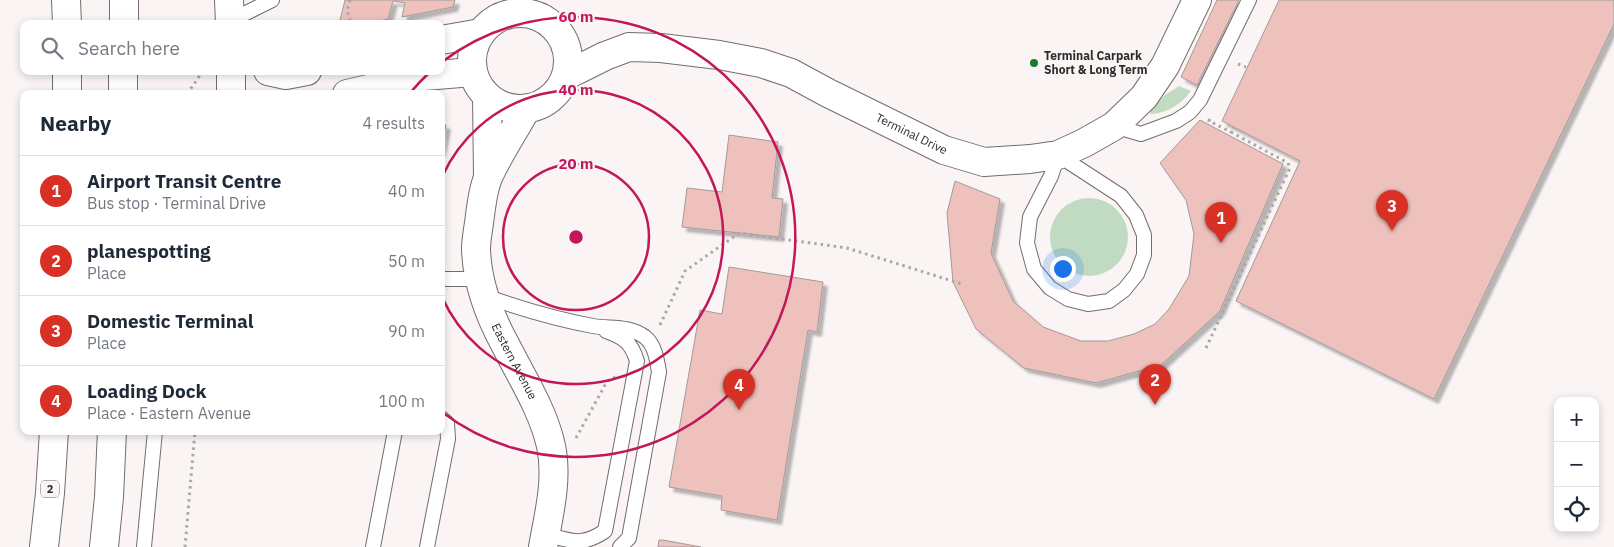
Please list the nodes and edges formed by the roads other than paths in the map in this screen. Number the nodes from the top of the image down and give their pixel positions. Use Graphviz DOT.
graph roads {
  1 [pos="66,0"];
  2 [pos="124,0"];
  3 [pos="272,0"];
  4 [pos="1197,0"];
  5 [pos="1249,0"];
  6 [pos="538,8"];
  7 [pos="229,15"];
  8 [pos="494,17"];
  9 [pos="67,20"];
  10 [pos="124,20"];
  11 [pos="445,38"];
  12 [pos="473,72"];
  13 [pos="445,74"];
  14 [pos="67,75"];
  15 [pos="123,75"];
  16 [pos="231,75"];
  17 [pos="436,75"];
  18 [pos="567,75"];
  19 [pos="67,90"];
  20 [pos="122,90"];
  21 [pos="231,90"];
  22 [pos="365,90"];
  23 [pos="487,96"];
  24 [pos="526,109"];
  25 [pos="1114,126"];
  26 [pos="1058,155"];
  27 [pos="488,176"];
  28 [pos="445,280"];
  29 [pos="482,287"];
  30 [pos="594,326"];
  31 [pos="445,421"];
  32 [pos="54,435"];
  33 [pos="112,435"];
  34 [pos="155,435"];
  35 [pos="394,435"];
  36 [pos="544,540"];
  37 [pos="586,545"];
  38 [pos="44,547"];
  39 [pos="104,547"];
  40 [pos="144,547"];
  41 [pos="373,547"];
  42 [pos="427,547"];
  43 [pos="620,547"];
  1 -- 9 [label="main road"];
  2 -- 10 [label="main road"];
  3 -- 7 [label="lane"];
  4 -- 25 [label="main road, Terminal Drive"];
  5 -- 25 [label="lane"];
  6 -- 8 [label="main road"];
  6 -- 18 [label="main road"];
  8 -- 11 [label="main road"];
  8 -- 12 [label="main road"];
  12 -- 13 [label="main road"];
  12 -- 23 [label="main road"];
  14 -- 19 [label="main road"];
  15 -- 20 [label="main road"];
  16 -- 21 [label="main road"];
  17 -- 22 [label="main road"];
  18 -- 24 [label="main road"];
  18 -- 26 [label="main road, Terminal Drive"];
  23 -- 24 [label="main road"];
  23 -- 27 [label="main road, Eastern Avenue"];
  24 -- 27 [label="main road, Eastern Avenue"];
  25 -- 26 [label="main road, Terminal Drive"];
  26 -- 26 [label="lane"];
  27 -- 29 [label="main road, Eastern Avenue"];
  28 -- 29 [label="lane"];
  29 -- 30 [label="lane"];
  29 -- 36 [label="main road, Eastern Avenue"];
  30 -- 37 [label="lane"];
  30 -- 43 [label="lane"];
  31 -- 42 [label="lane"];
  32 -- 38 [label="main road, 2"];
  33 -- 39 [label="main road"];
  34 -- 40 [label="lane"];
  35 -- 41 [label="lane"];
  36 -- 37 [label="lane"];
}
